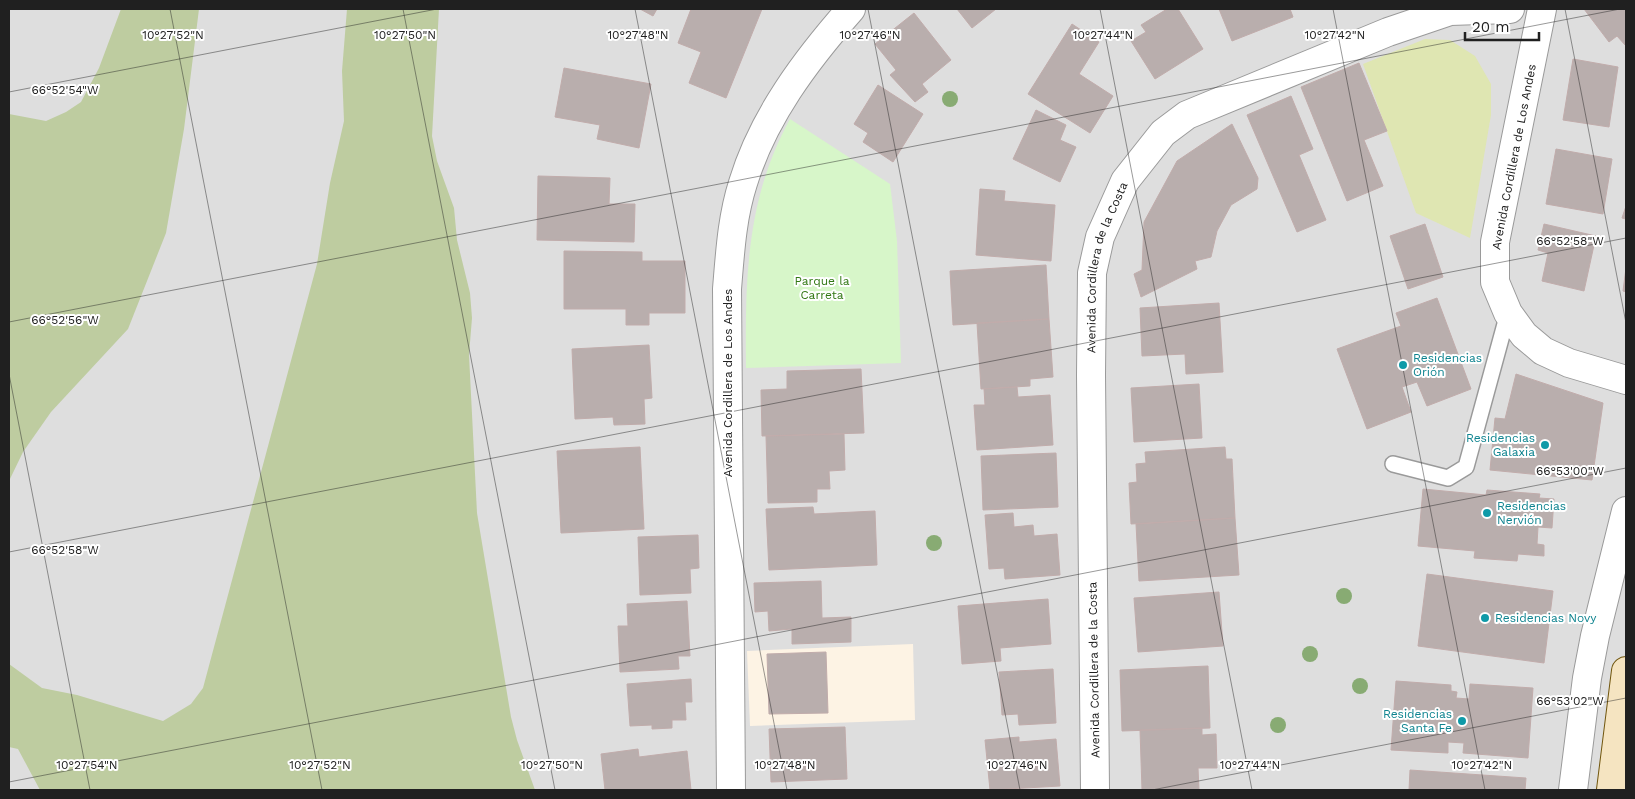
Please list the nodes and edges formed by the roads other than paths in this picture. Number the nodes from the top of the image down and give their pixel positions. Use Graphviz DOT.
graph roads {
  1 [pos="851,9"];
  2 [pos="1510,9"];
  3 [pos="1542,9"];
  4 [pos="1508,313"];
  5 [pos="1626,380"];
  6 [pos="1393,464"];
  7 [pos="1626,511"];
  8 [pos="1626,671"];
  9 [pos="731,790"];
  10 [pos="1095,790"];
  11 [pos="1573,790"];
  12 [pos="1611,790"];
  1 -- 9 [label="street, Avenida Cordillera de Los Andes"];
  2 -- 10 [label="street, Avenida Cordillera de la Costa"];
  3 -- 4 [label="street, Avenida Cordillera de Los Andes"];
  4 -- 5 [label="street, Avenida Cordillera de Los Andes"];
  4 -- 6 [label="lane"];
  7 -- 11 [label="street"];
  8 -- 12 [label="main road"];
}
